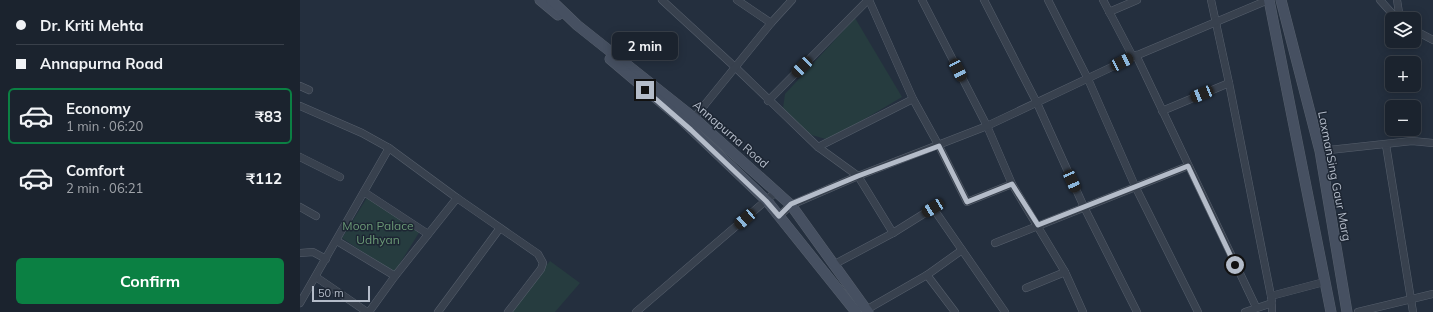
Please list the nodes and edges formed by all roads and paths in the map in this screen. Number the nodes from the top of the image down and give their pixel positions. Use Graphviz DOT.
graph roads {
  1 [pos="540,0"];
  2 [pos="551,0"];
  3 [pos="662,0"];
  4 [pos="737,0"];
  5 [pos="792,0"];
  6 [pos="868,0"];
  7 [pos="922,0"];
  8 [pos="984,0"];
  9 [pos="1048,0"];
  10 [pos="1103,0"];
  11 [pos="1137,0"];
  12 [pos="1212,0"];
  13 [pos="1268,0"];
  14 [pos="1281,0"];
  15 [pos="1380,0"];
  16 [pos="1397,0"];
  17 [pos="1109,12"];
  18 [pos="1391,12"];
  19 [pos="1398,12"];
  20 [pos="770,23"];
  21 [pos="1215,23"];
  22 [pos="1421,34"];
  23 [pos="1433,40"];
  24 [pos="1135,56"];
  25 [pos="736,68"];
  26 [pos="1088,79"];
  27 [pos="1229,83"];
  28 [pos="300,86"];
  29 [pos="309,90"];
  30 [pos="913,99"];
  31 [pos="768,100"];
  32 [pos="1037,103"];
  33 [pos="300,106"];
  34 [pos="1162,111"];
  35 [pos="694,118"];
  36 [pos="987,126"];
  37 [pos="1433,143"];
  38 [pos="1386,145"];
  39 [pos="939,146"];
  40 [pos="818,147"];
  41 [pos="389,148"];
  42 [pos="1320,151"];
  43 [pos="300,157"];
  44 [pos="1188,166"];
  45 [pos="858,176"];
  46 [pos="340,177"];
  47 [pos="1012,184"];
  48 [pos="1135,186"];
  49 [pos="777,191"];
  50 [pos="364,192"];
  51 [pos="456,198"];
  52 [pos="766,201"];
  53 [pos="791,204"];
  54 [pos="1084,207"];
  55 [pos="300,208"];
  56 [pos="316,216"];
  57 [pos="779,216"];
  58 [pos="1038,225"];
  59 [pos="500,228"];
  60 [pos="893,232"];
  61 [pos="428,234"];
  62 [pos="337,241"];
  63 [pos="995,243"];
  64 [pos="962,250"];
  65 [pos="300,253"];
  66 [pos="326,260"];
  67 [pos="833,265"];
  68 [pos="1065,272"];
  69 [pos="927,275"];
  70 [pos="395,276"];
  71 [pos="316,277"];
  72 [pos="1324,282"];
  73 [pos="1026,288"];
  74 [pos="1433,294"];
  75 [pos="1272,299"];
  76 [pos="1412,300"];
  77 [pos="300,303"];
  78 [pos="1256,307"];
  79 [pos="867,311"];
  80 [pos="368,312"];
  81 [pos="438,312"];
  82 [pos="508,312"];
  83 [pos="636,312"];
  84 [pos="855,312"];
  85 [pos="955,312"];
  86 [pos="1005,312"];
  87 [pos="1084,312"];
  88 [pos="1137,312"];
  89 [pos="1198,312"];
  90 [pos="1245,312"];
  91 [pos="1272,312"];
  92 [pos="1331,312"];
  93 [pos="1347,312"];
  94 [pos="1358,312"];
  95 [pos="1413,312"];
  1 -- 52 [label="main road, Annapurna Road"];
  2 -- 35 [label="main road, Annapurna Road"];
  3 -- 25 [label="street"];
  4 -- 20 [label="street"];
  5 -- 20 [label="street"];
  6 -- 30 [label="street"];
  6 -- 31 [label="street"];
  7 -- 36 [label="street"];
  8 -- 32 [label="street"];
  9 -- 26 [label="street"];
  10 -- 17 [label="street"];
  11 -- 17 [label="street"];
  12 -- 21 [label="street"];
  13 -- 21 [label="street"];
  13 -- 72 [label="main road"];
  14 -- 42 [label="main road, LaxmanSing Gaur Marg"];
  15 -- 18 [label="street"];
  16 -- 19 [label="street"];
  17 -- 24 [label="street"];
  20 -- 25 [label="street"];
  21 -- 24 [label="street"];
  21 -- 27 [label="street"];
  22 -- 23 [label="street"];
  24 -- 26 [label="street"];
  24 -- 34 [label="street"];
  25 -- 31 [label="street"];
  25 -- 35 [label="street"];
  26 -- 32 [label="street"];
  26 -- 48 [label="street"];
  27 -- 34 [label="street"];
  27 -- 75 [label="street"];
  28 -- 29 [label="street"];
  30 -- 39 [label="street"];
  30 -- 40 [label="street"];
  31 -- 40 [label="street"];
  32 -- 36 [label="street"];
  32 -- 54 [label="street"];
  33 -- 41 [label="street"];
  34 -- 44 [label="street"];
  35 -- 49 [label="main road, Annapurna Road"];
  36 -- 39 [label="street"];
  36 -- 47 [label="street"];
  37 -- 38 [label="street"];
  38 -- 42 [label="street"];
  38 -- 76 [label="street"];
  39 -- 45 [label="street"];
  39 -- 47 [label="street"];
  40 -- 45 [label="street"];
  41 -- 50 [label="street"];
  41 -- 51 [label="street"];
  42 -- 93 [label="main road, LaxmanSing Gaur Marg"];
  43 -- 46 [label="street"];
  44 -- 48 [label="street"];
  44 -- 78 [label="street"];
  45 -- 53 [label="street"];
  45 -- 60 [label="street"];
  47 -- 58 [label="street"];
  48 -- 54 [label="street"];
  48 -- 89 [label="street"];
  49 -- 52 [label="street"];
  49 -- 53 [label="main road, Annapurna Road"];
  50 -- 61 [label="street"];
  50 -- 62 [label="street"];
  51 -- 59 [label="street"];
  51 -- 61 [label="street"];
  52 -- 57 [label="main road, Annapurna Road"];
  52 -- 83 [label="street"];
  53 -- 57 [label="street"];
  53 -- 67 [label="main road, Annapurna Road"];
  54 -- 58 [label="street"];
  54 -- 88 [label="street"];
  55 -- 56 [label="street"];
  57 -- 84 [label="main road, Annapurna Road"];
  58 -- 63 [label="street"];
  58 -- 68 [label="street"];
  59 -- 81 [label="street"];
  59 -- 82 [label="street"];
  60 -- 64 [label="street"];
  60 -- 67 [label="street"];
  61 -- 70 [label="street"];
  62 -- 66 [label="street"];
  62 -- 70 [label="street"];
  64 -- 69 [label="street"];
  64 -- 86 [label="street"];
  65 -- 66 [label="street"];
  66 -- 71 [label="street"];
  67 -- 79 [label="main road, Annapurna Road"];
  68 -- 73 [label="street"];
  68 -- 87 [label="street"];
  69 -- 79 [label="street"];
  69 -- 85 [label="street"];
  70 -- 80 [label="street"];
  71 -- 77 [label="street"];
  71 -- 80 [label="street"];
  72 -- 75 [label="street"];
  72 -- 92 [label="main road"];
  74 -- 76 [label="street"];
  75 -- 78 [label="street"];
  75 -- 91 [label="street"];
  76 -- 94 [label="street"];
  76 -- 95 [label="street"];
  78 -- 90 [label="street"];
}
